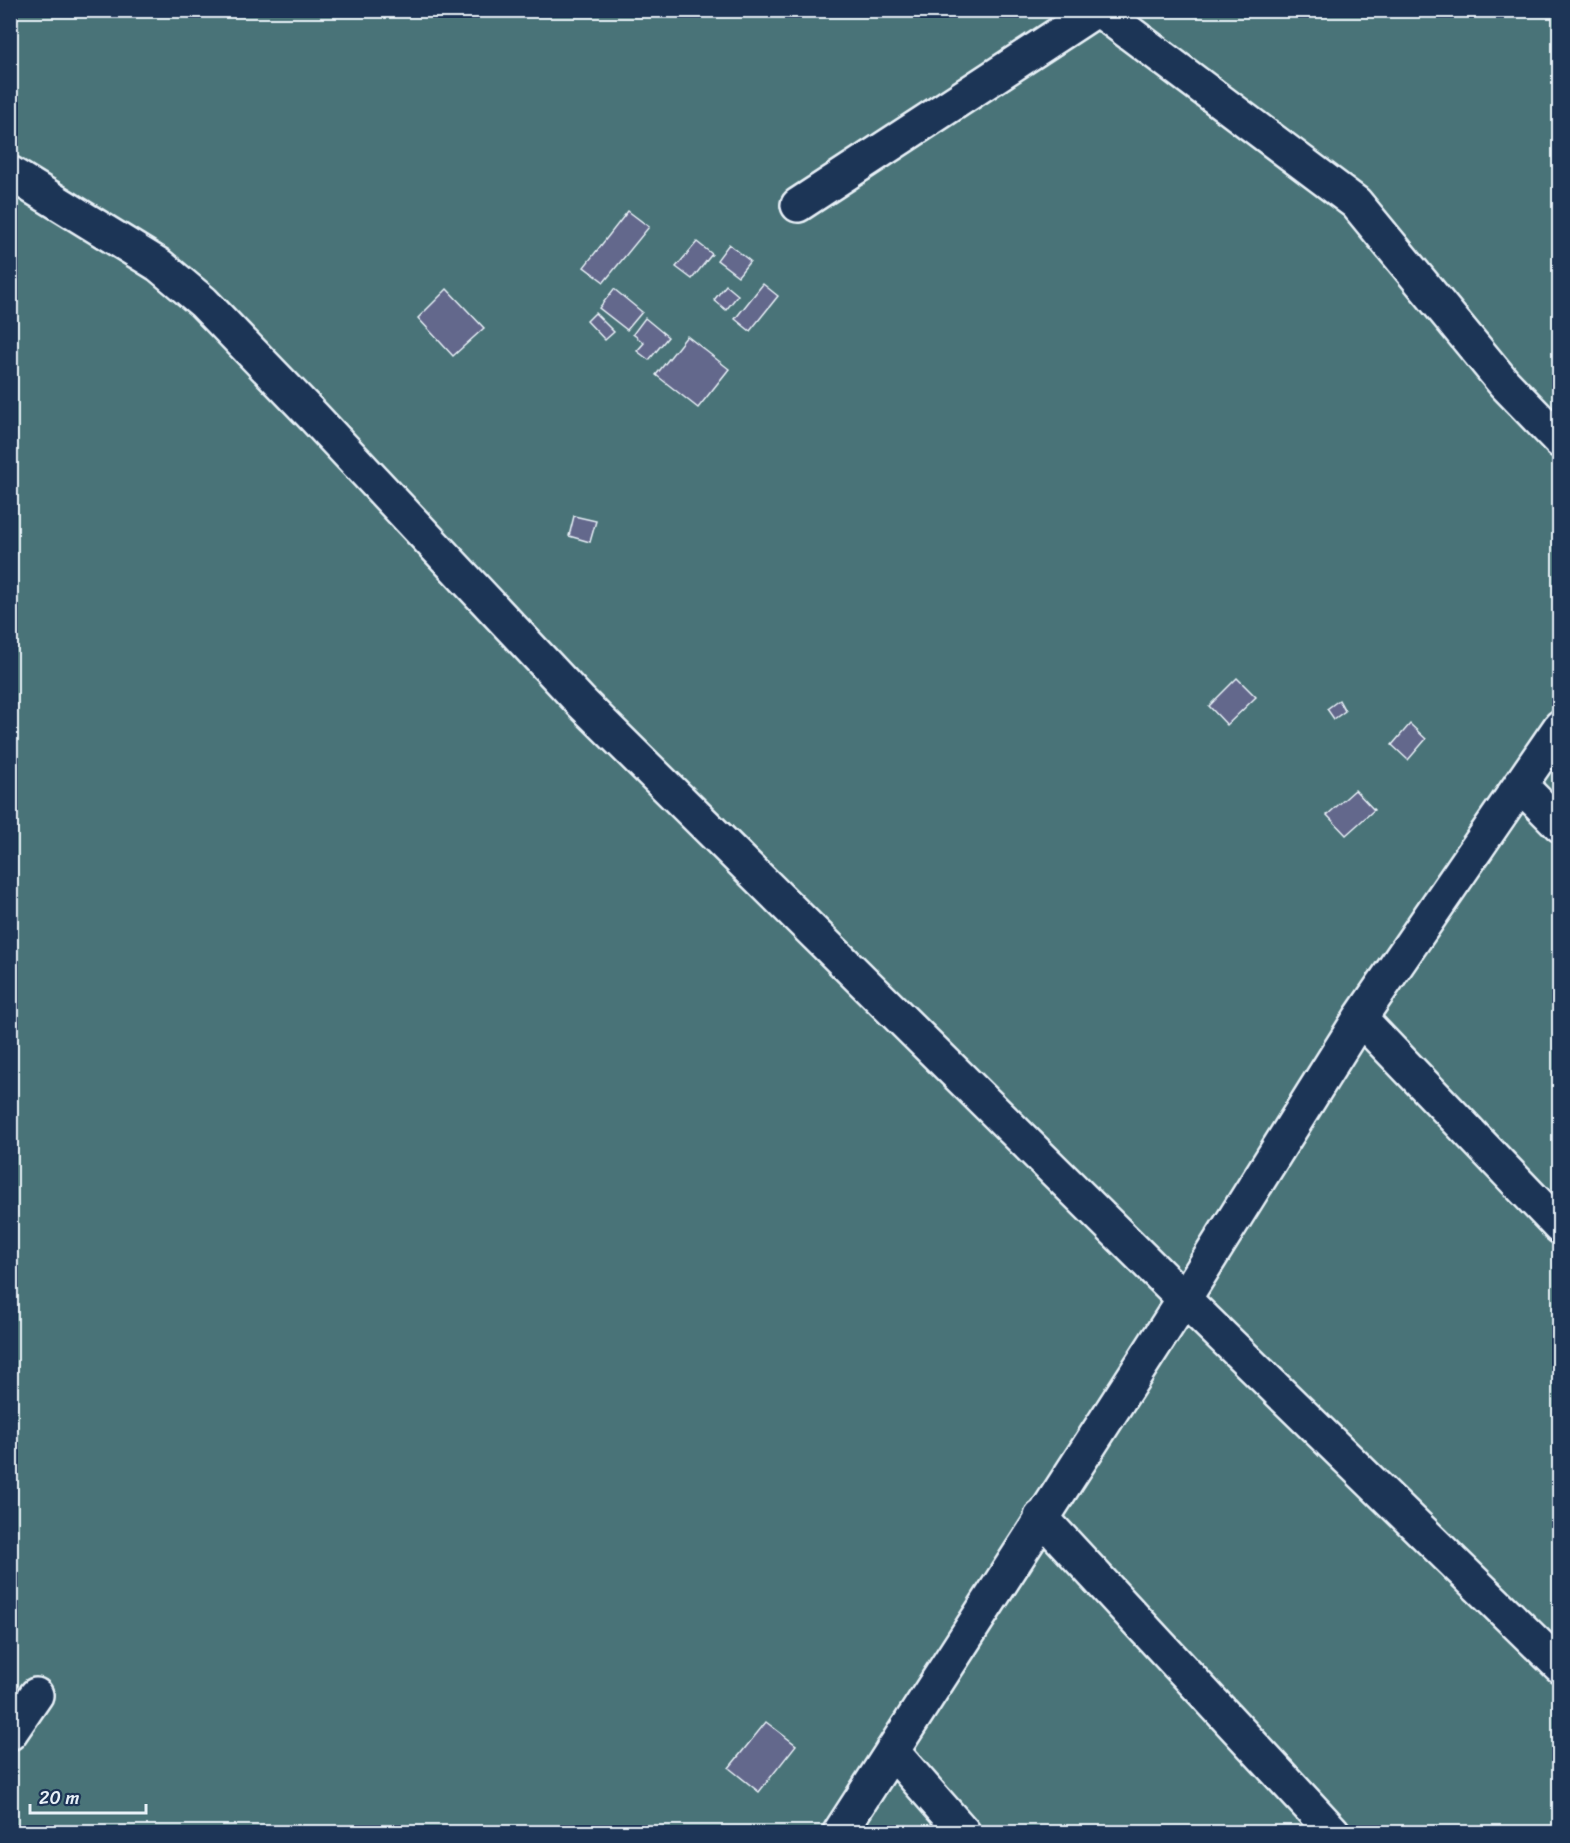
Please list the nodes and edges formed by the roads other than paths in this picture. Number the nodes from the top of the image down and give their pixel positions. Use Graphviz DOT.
graph roads {
  1 [pos="1098,10"];
  2 [pos="10,173"];
  3 [pos="798,205"];
  4 [pos="1560,441"];
  5 [pos="1560,727"];
  6 [pos="1520,784"];
  7 [pos="1560,825"];
  8 [pos="1360,1018"];
  9 [pos="1560,1227"];
  10 [pos="1184,1299"];
  11 [pos="1041,1517"];
  12 [pos="1560,1666"];
  13 [pos="36,1695"];
  14 [pos="10,1733"];
  15 [pos="892,1751"];
  16 [pos="840,1833"];
  17 [pos="963,1833"];
  18 [pos="1333,1833"];
  1 -- 3 [label="street"];
  1 -- 4 [label="street"];
  2 -- 10 [label="street"];
  5 -- 6 [label="street"];
  6 -- 7 [label="street"];
  6 -- 8 [label="street"];
  8 -- 9 [label="street"];
  8 -- 10 [label="street"];
  10 -- 11 [label="street"];
  10 -- 12 [label="street"];
  11 -- 15 [label="street"];
  11 -- 18 [label="street"];
  13 -- 14 [label="street"];
  15 -- 16 [label="street"];
  15 -- 17 [label="street"];
}
